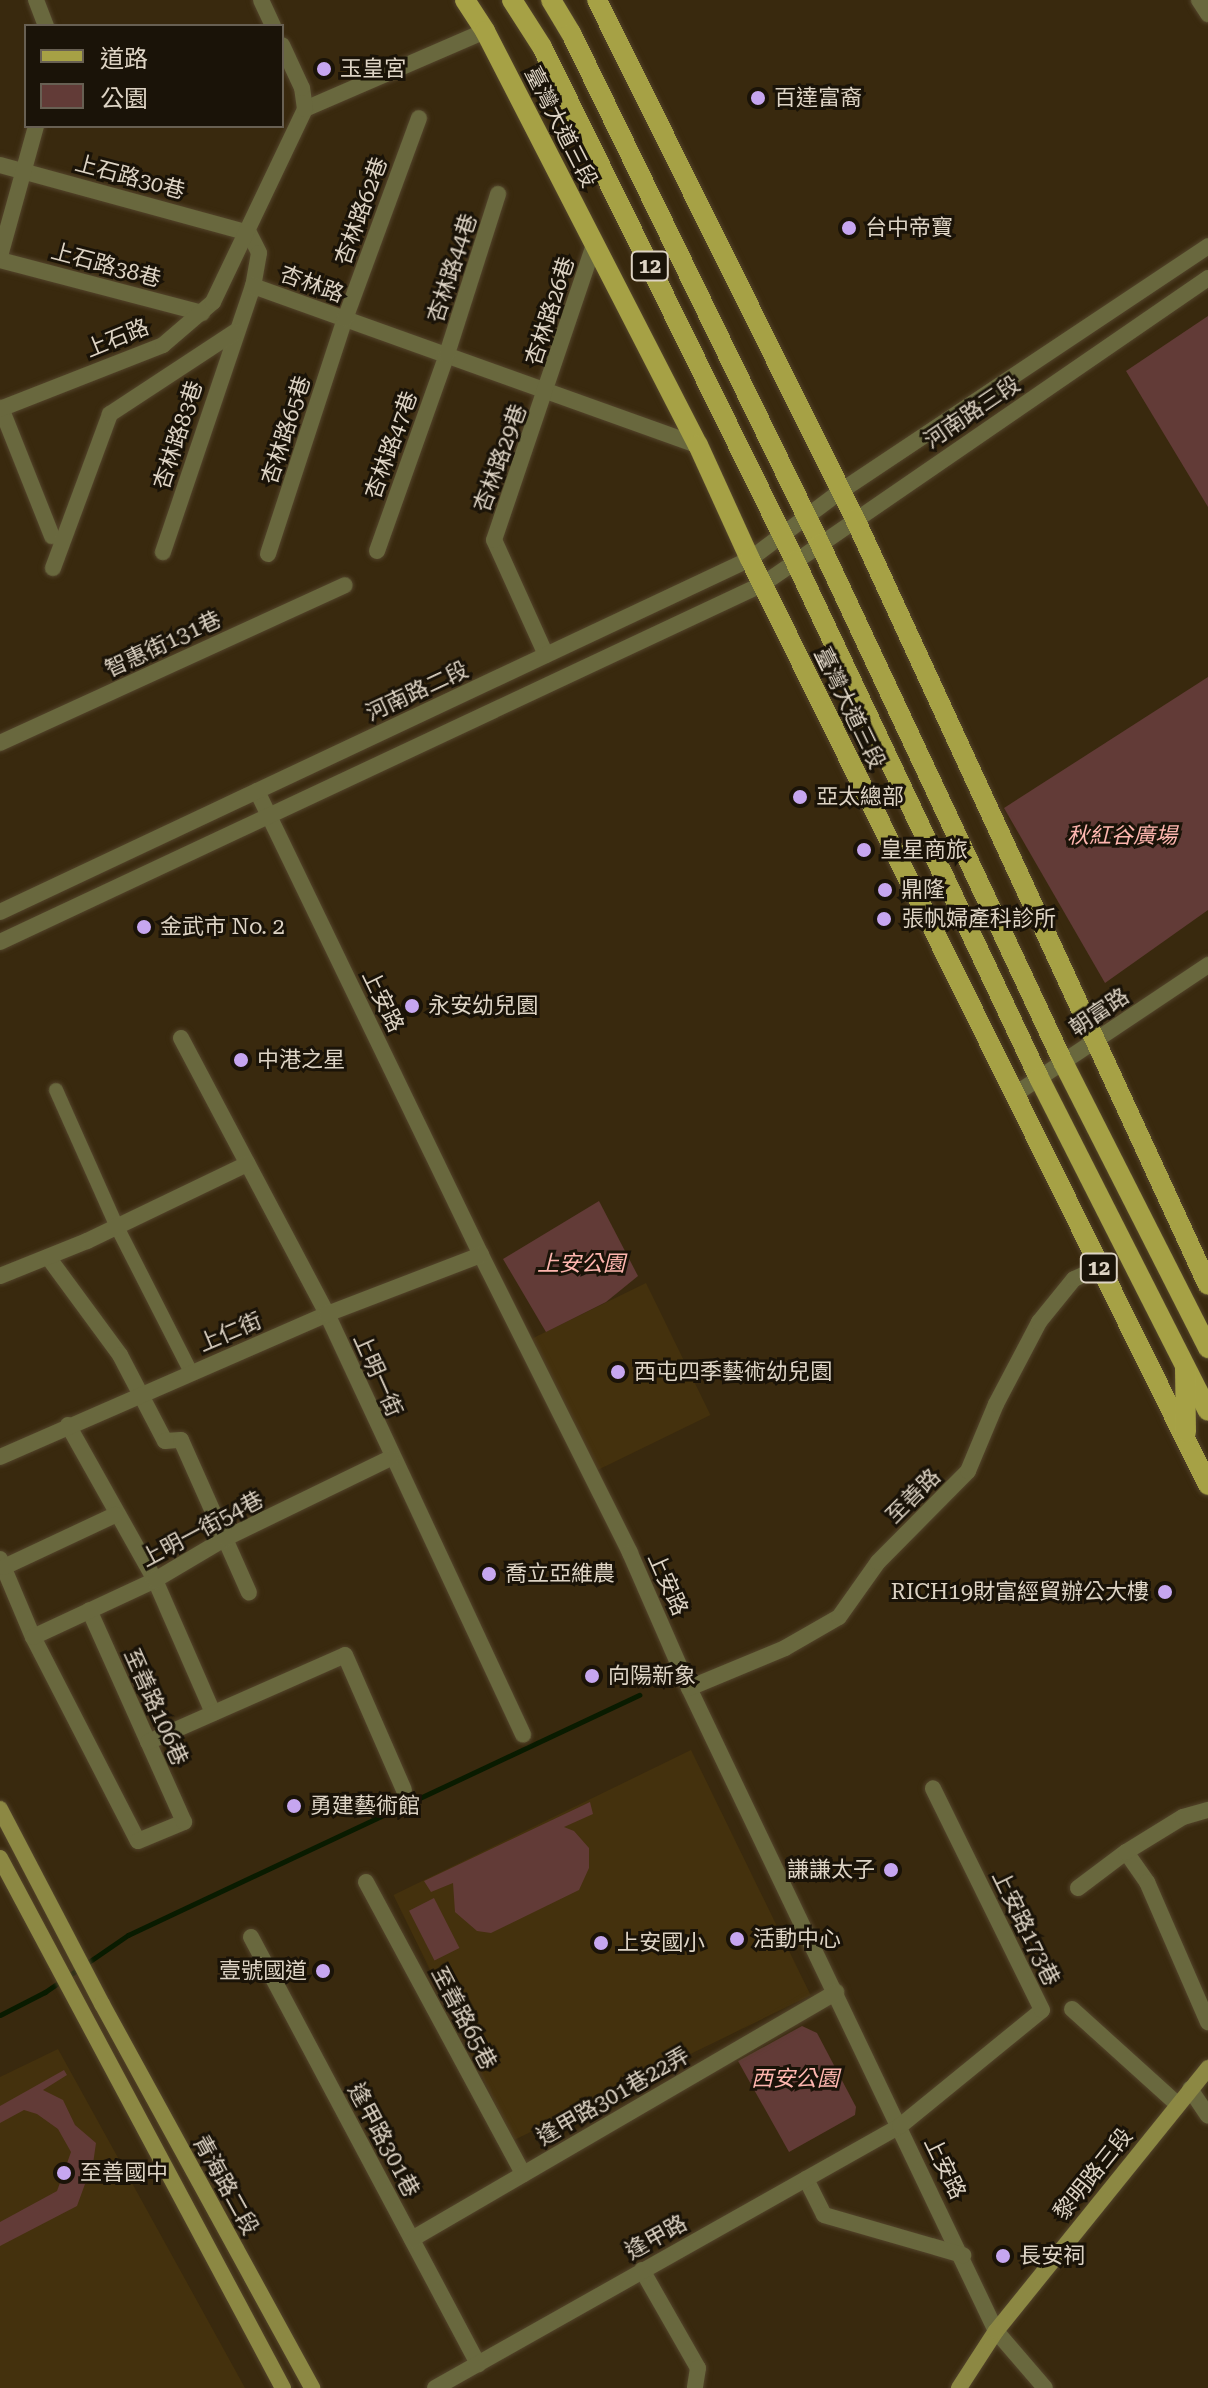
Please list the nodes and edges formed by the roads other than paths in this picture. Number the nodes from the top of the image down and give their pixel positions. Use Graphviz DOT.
graph roads {
  1 [pos="36,0"];
  2 [pos="261,0"];
  3 [pos="465,0"];
  4 [pos="512,0"];
  5 [pos="551,0"];
  6 [pos="597,0"];
  7 [pos="1199,0"];
  8 [pos="1208,14"];
  9 [pos="45,24"];
  10 [pos="272,24"];
  11 [pos="485,31"];
  12 [pos="284,49"];
  13 [pos="305,109"];
  14 [pos="419,118"];
  15 [pos="35,128"];
  16 [pos="0,165"];
  17 [pos="24,171"];
  18 [pos="498,194"];
  19 [pos="249,233"];
  20 [pos="594,244"];
  21 [pos="1208,246"];
  22 [pos="0,258"];
  23 [pos="1208,278"];
  24 [pos="253,286"];
  25 [pos="202,313"];
  26 [pos="345,319"];
  27 [pos="235,332"];
  28 [pos="447,354"];
  29 [pos="548,391"];
  30 [pos="1,408"];
  31 [pos="698,445"];
  32 [pos="841,491"];
  33 [pos="805,517"];
  34 [pos="855,519"];
  35 [pos="782,534"];
  36 [pos="52,536"];
  37 [pos="820,544"];
  38 [pos="377,551"];
  39 [pos="163,552"];
  40 [pos="268,554"];
  41 [pos="750,559"];
  42 [pos="795,561"];
  43 [pos="53,568"];
  44 [pos="763,584"];
  45 [pos="345,585"];
  46 [pos="546,655"];
  47 [pos="0,743"];
  48 [pos="257,791"];
  49 [pos="269,816"];
  50 [pos="0,912"];
  51 [pos="0,942"];
  52 [pos="1208,965"];
  53 [pos="181,1038"];
  54 [pos="1094,1042"];
  55 [pos="1063,1062"];
  56 [pos="1039,1078"];
  57 [pos="56,1090"];
  58 [pos="1014,1095"];
  59 [pos="247,1164"];
  60 [pos="116,1225"];
  61 [pos="481,1255"];
  62 [pos="48,1257"];
  63 [pos="1099,1268"];
  64 [pos="1205,1273"];
  65 [pos="0,1276"];
  66 [pos="327,1314"];
  67 [pos="1208,1348"];
  68 [pos="1185,1364"];
  69 [pos="191,1372"];
  70 [pos="141,1394"];
  71 [pos="1208,1411"];
  72 [pos="68,1425"];
  73 [pos="1187,1440"];
  74 [pos="0,1457"];
  75 [pos="391,1458"];
  76 [pos="1208,1485"];
  77 [pos="115,1515"];
  78 [pos="226,1538"];
  79 [pos="2,1563"];
  80 [pos="155,1580"];
  81 [pos="249,1593"];
  82 [pos="89,1610"];
  83 [pos="33,1637"];
  84 [pos="689,1688"];
  85 [pos="213,1713"];
  86 [pos="523,1735"];
  87 [pos="148,1742"];
  88 [pos="933,1788"];
  89 [pos="404,1790"];
  90 [pos="0,1809"];
  91 [pos="1208,1810"];
  92 [pos="1126,1852"];
  93 [pos="0,1858"];
  94 [pos="366,1882"];
  95 [pos="1078,1888"];
  96 [pos="251,1937"];
  97 [pos="836,1992"];
  98 [pos="1072,2009"];
  99 [pos="1208,2022"];
  100 [pos="1208,2068"];
  101 [pos="1190,2089"];
  102 [pos="1177,2104"];
  103 [pos="1208,2116"];
  104 [pos="900,2126"];
  105 [pos="523,2174"];
  106 [pos="806,2179"];
  107 [pos="412,2239"];
  108 [pos="963,2255"];
  109 [pos="642,2270"];
  110 [pos="996,2331"];
  111 [pos="478,2364"];
  112 [pos="283,2388"];
  113 [pos="312,2388"];
  114 [pos="435,2388"];
  115 [pos="695,2388"];
  116 [pos="959,2388"];
  117 [pos="1045,2388"];
  1 -- 9 [label="street"];
  2 -- 10 [label="street"];
  3 -- 11 [label="main road, 臺灣大道三段 / 12"];
  4 -- 35 [label="main road, 臺灣大道三段 / 12"];
  5 -- 33 [label="main road, 臺灣大道三段 / 12"];
  6 -- 32 [label="main road"];
  7 -- 8 [label="street"];
  11 -- 13 [label="street"];
  11 -- 20 [label="main road, 臺灣大道三段 / 12"];
  12 -- 13 [label="street"];
  13 -- 19 [label="street, 上石路"];
  14 -- 26 [label="street, 杏林路62巷"];
  15 -- 17 [label="street"];
  16 -- 17 [label="street, 上石路30巷"];
  17 -- 19 [label="street, 上石路30巷"];
  17 -- 22 [label="street"];
  18 -- 28 [label="street, 杏林路44巷"];
  19 -- 24 [label="street"];
  19 -- 25 [label="street, 上石路"];
  20 -- 29 [label="street, 杏林路26巷"];
  20 -- 31 [label="main road, 臺灣大道三段 / 12"];
  21 -- 32 [label="street, 河南路三段"];
  22 -- 25 [label="street, 上石路38巷"];
  23 -- 34 [label="street, 河南路三段"];
  24 -- 26 [label="street, 杏林路"];
  24 -- 27 [label="street, 杏林路"];
  25 -- 30 [label="street, 上石路"];
  26 -- 28 [label="street, 杏林路"];
  26 -- 40 [label="street, 杏林路65巷"];
  27 -- 39 [label="street, 杏林路83巷"];
  27 -- 43 [label="street"];
  28 -- 29 [label="street, 杏林路"];
  28 -- 38 [label="street, 杏林路47巷"];
  29 -- 31 [label="street, 杏林路"];
  29 -- 46 [label="street, 杏林路29巷"];
  30 -- 36 [label="street"];
  31 -- 41 [label="main road, 臺灣大道三段 / 12"];
  32 -- 33 [label="street, 河南路二段"];
  32 -- 34 [label="main road"];
  33 -- 35 [label="street, 河南路二段"];
  33 -- 37 [label="main road, 臺灣大道三段 / 12"];
  34 -- 37 [label="street, 河南路三段"];
  34 -- 54 [label="main road"];
  35 -- 41 [label="street, 河南路二段"];
  35 -- 42 [label="main road, 臺灣大道三段 / 12"];
  37 -- 42 [label="street, 河南路三段"];
  37 -- 55 [label="main road, 臺灣大道三段 / 12"];
  41 -- 44 [label="main road, 臺灣大道三段 / 12"];
  41 -- 46 [label="street, 河南路二段"];
  42 -- 44 [label="street, 河南路三段"];
  42 -- 56 [label="main road, 臺灣大道三段 / 12"];
  44 -- 49 [label="street"];
  44 -- 58 [label="main road, 臺灣大道三段 / 12"];
  45 -- 47 [label="street, 智惠街131巷"];
  46 -- 48 [label="street, 河南路二段"];
  48 -- 49 [label="street, 上安路"];
  48 -- 50 [label="street, 河南路二段"];
  49 -- 51 [label="street"];
  49 -- 61 [label="street, 上安路"];
  52 -- 54 [label="street, 朝富路"];
  53 -- 59 [label="street, 上明一街"];
  54 -- 55 [label="street, 朝富路"];
  54 -- 64 [label="main road"];
  55 -- 56 [label="street, 朝富路"];
  55 -- 67 [label="main road, 臺灣大道三段 / 12"];
  56 -- 58 [label="street, 朝富路"];
  56 -- 68 [label="main road, 臺灣大道三段 / 12"];
  57 -- 60 [label="street"];
  58 -- 63 [label="main road, 臺灣大道三段 / 12"];
  59 -- 60 [label="street"];
  59 -- 66 [label="street, 上明一街"];
  60 -- 62 [label="street"];
  60 -- 69 [label="street"];
  61 -- 66 [label="street, 上仁街"];
  61 -- 84 [label="street, 上安路"];
  62 -- 65 [label="street"];
  62 -- 70 [label="street"];
  63 -- 73 [label="main road, 臺灣大道三段 / 12"];
  63 -- 84 [label="street, 至善路"];
  66 -- 69 [label="street, 上仁街"];
  66 -- 75 [label="street, 上明一街"];
  68 -- 71 [label="main road, 12"];
  68 -- 73 [label="main road, 臺灣大道三段 / 12"];
  69 -- 70 [label="street, 上仁街"];
  70 -- 72 [label="street, 上仁街"];
  70 -- 78 [label="street"];
  72 -- 74 [label="street, 上仁街"];
  72 -- 77 [label="street"];
  73 -- 76 [label="main road, 臺灣大道三段 / 12"];
  75 -- 78 [label="street, 上明一街54巷"];
  75 -- 86 [label="street, 上明一街"];
  77 -- 79 [label="street"];
  77 -- 80 [label="street"];
  78 -- 80 [label="street, 上明一街54巷"];
  78 -- 81 [label="street"];
  79 -- 83 [label="street"];
  80 -- 82 [label="street, 上明一街54巷"];
  80 -- 85 [label="street"];
  82 -- 83 [label="street, 上明一街54巷"];
  82 -- 87 [label="street, 至善路106巷"];
  83 -- 87 [label="street, 至善路106巷"];
  84 -- 97 [label="street, 上安路"];
  85 -- 87 [label="street"];
  85 -- 89 [label="street"];
  88 -- 104 [label="street, 上安路173巷"];
  90 -- 113 [label="main road, 青海路二段"];
  91 -- 92 [label="street"];
  92 -- 95 [label="street"];
  92 -- 99 [label="street"];
  93 -- 112 [label="main road, 青海路二段"];
  94 -- 105 [label="street, 至善路65巷"];
  96 -- 107 [label="street, 逢甲路301巷"];
  97 -- 104 [label="street, 上安路"];
  97 -- 105 [label="street, 逢甲路301巷22弄"];
  98 -- 102 [label="street"];
  100 -- 101 [label="main road, 黎明路三段"];
  101 -- 102 [label="main road, 黎明路三段"];
  101 -- 103 [label="street"];
  102 -- 110 [label="main road, 黎明路三段"];
  104 -- 106 [label="street, 逢甲路"];
  104 -- 108 [label="street, 上安路"];
  105 -- 107 [label="street, 逢甲路301巷22弄"];
  106 -- 108 [label="street"];
  106 -- 109 [label="street, 逢甲路"];
  107 -- 111 [label="street, 逢甲路301巷"];
  108 -- 110 [label="street, 上安路"];
  109 -- 111 [label="street, 逢甲路"];
  109 -- 115 [label="street"];
  110 -- 116 [label="main road, 黎明路三段"];
  110 -- 117 [label="street, 上安路"];
  111 -- 114 [label="street, 逢甲路"];
}
